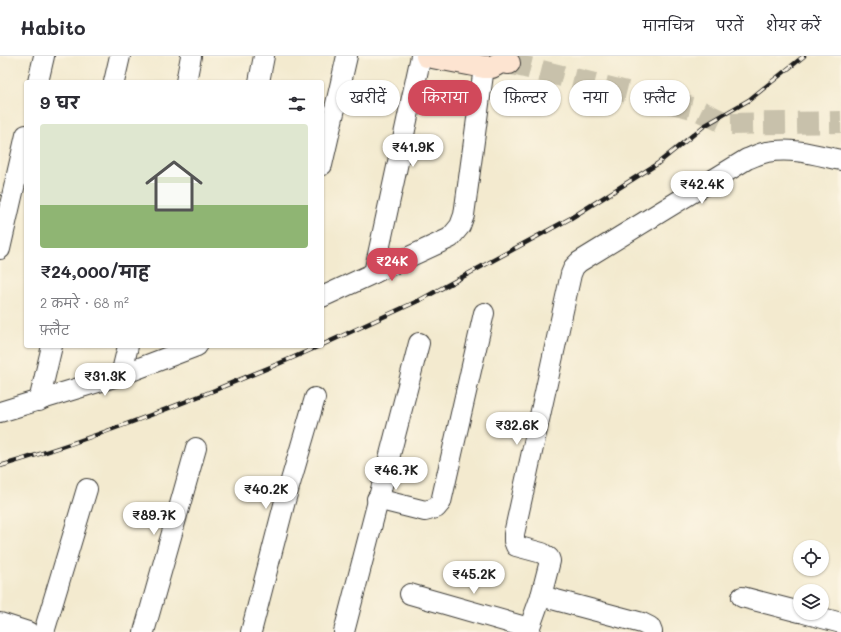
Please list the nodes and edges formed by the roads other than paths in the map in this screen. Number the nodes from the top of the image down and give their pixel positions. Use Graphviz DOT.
graph roads {
  1 [pos="44,56"];
  2 [pos="120,56"];
  3 [pos="191,56"];
  4 [pos="264,56"];
  5 [pos="347,56"];
  6 [pos="421,56"];
  7 [pos="427,56"];
  8 [pos="497,62"];
  9 [pos="38,80"];
  10 [pos="114,80"];
  11 [pos="186,80"];
  12 [pos="259,80"];
  13 [pos="24,144"];
  14 [pos="324,156"];
  15 [pos="841,160"];
  16 [pos="0,249"];
  17 [pos="374,273"];
  18 [pos="324,296"];
  19 [pos="484,313"];
  20 [pos="419,343"];
  21 [pos="52,348"];
  22 [pos="128,348"];
  23 [pos="192,348"];
  24 [pos="121,375"];
  25 [pos="315,398"];
  26 [pos="39,401"];
  27 [pos="0,412"];
  28 [pos="196,448"];
  29 [pos="87,490"];
  30 [pos="377,499"];
  31 [pos="410,594"];
  32 [pos="541,596"];
  33 [pos="742,597"];
  34 [pos="793,610"];
  35 [pos="829,620"];
  36 [pos="0,623"];
  37 [pos="841,623"];
  38 [pos="529,630"];
  39 [pos="28,632"];
  40 [pos="44,632"];
  41 [pos="144,632"];
  42 [pos="251,632"];
  43 [pos="344,632"];
  44 [pos="652,632"];
  1 -- 9 [label="street"];
  2 -- 10 [label="street"];
  3 -- 11 [label="street"];
  4 -- 12 [label="street"];
  5 -- 14 [label="street"];
  6 -- 17 [label="street"];
  7 -- 8 [label="street"];
  8 -- 17 [label="street"];
  13 -- 16 [label="street"];
  15 -- 32 [label="street"];
  17 -- 18 [label="street"];
  19 -- 30 [label="street"];
  20 -- 30 [label="street"];
  21 -- 26 [label="street"];
  22 -- 24 [label="street"];
  23 -- 24 [label="street"];
  24 -- 26 [label="street"];
  25 -- 42 [label="street"];
  26 -- 27 [label="street"];
  28 -- 41 [label="street"];
  29 -- 40 [label="street"];
  30 -- 43 [label="street"];
  31 -- 38 [label="street"];
  32 -- 38 [label="street"];
  32 -- 44 [label="street"];
  33 -- 34 [label="street"];
  35 -- 37 [label="street"];
  36 -- 39 [label="street"];
}
